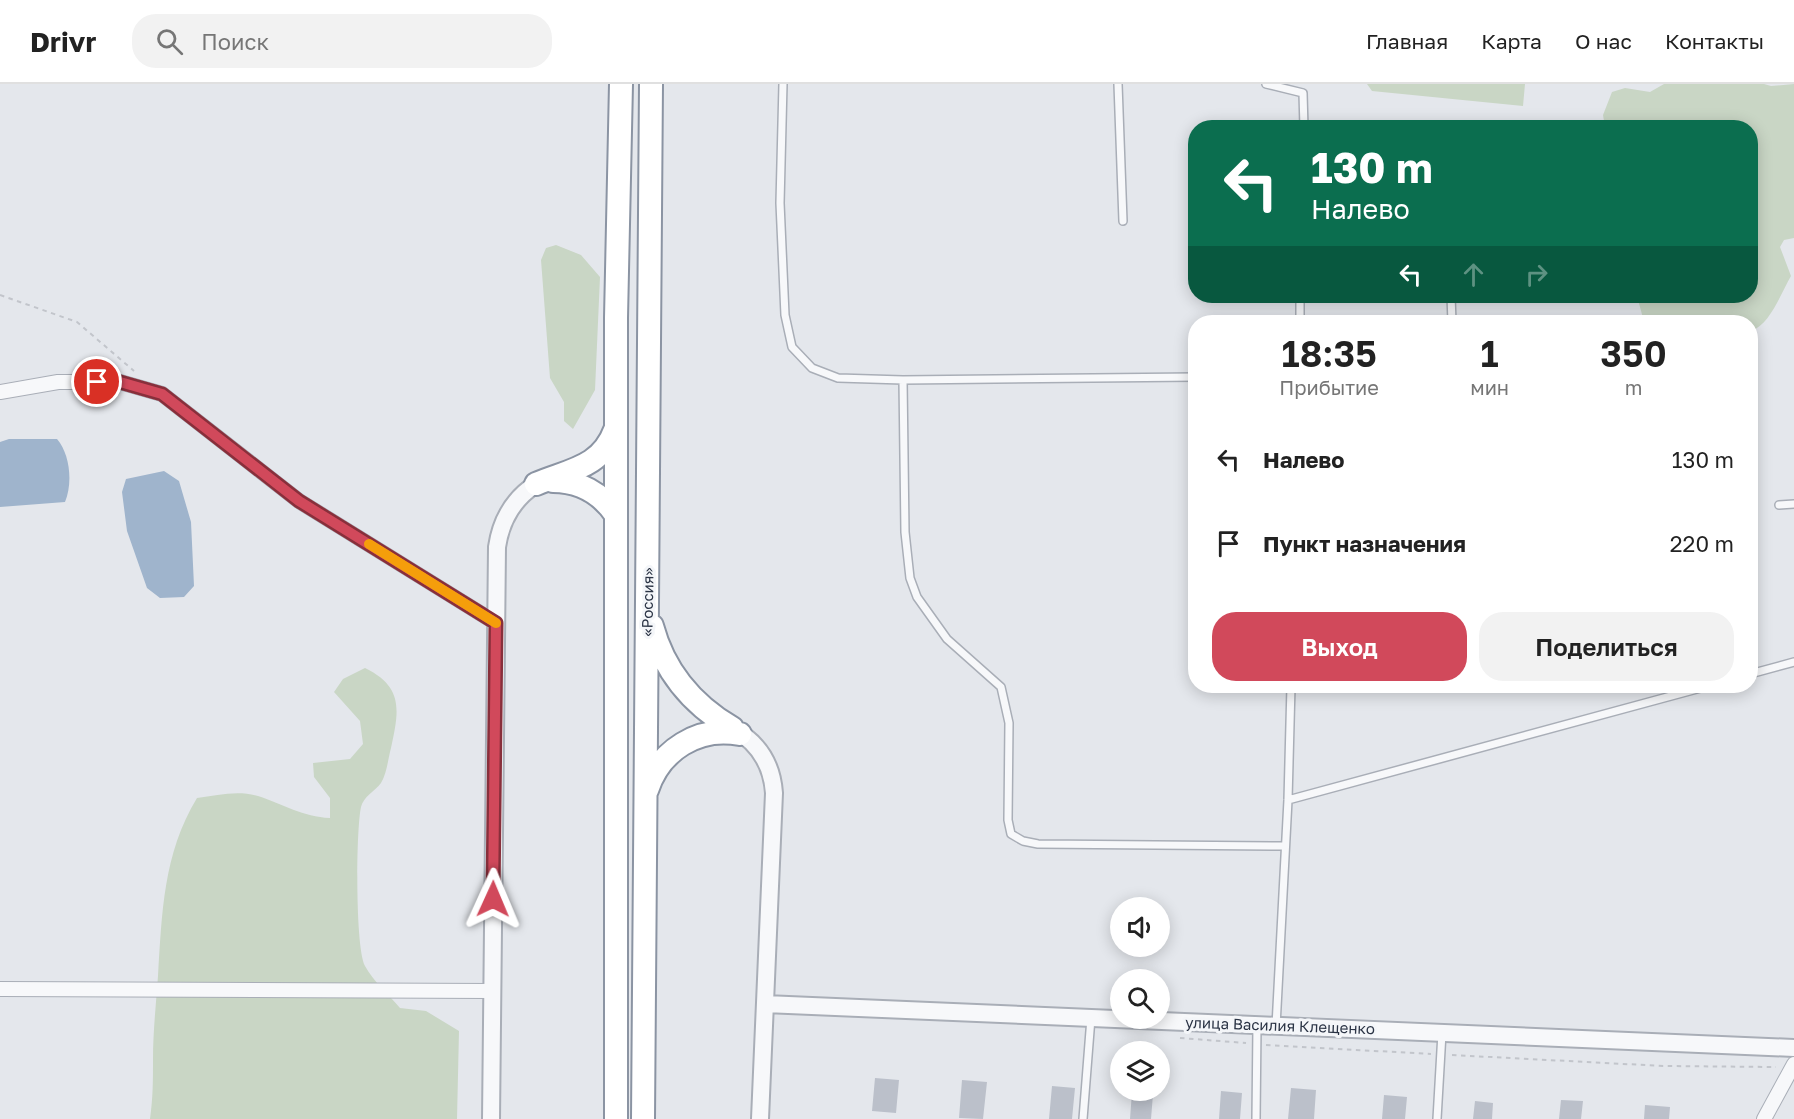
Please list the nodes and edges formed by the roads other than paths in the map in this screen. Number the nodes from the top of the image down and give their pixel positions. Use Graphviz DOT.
graph roads {
  1 [pos="621,84"];
  2 [pos="651,84"];
  3 [pos="783,84"];
  4 [pos="1118,84"];
  5 [pos="1266,84"];
  6 [pos="1304,120"];
  7 [pos="1123,221"];
  8 [pos="1188,377"];
  9 [pos="903,380"];
  10 [pos="0,392"];
  11 [pos="616,426"];
  12 [pos="536,484"];
  13 [pos="1794,504"];
  14 [pos="1779,505"];
  15 [pos="616,514"];
  16 [pos="648,605"];
  17 [pos="496,623"];
  18 [pos="1794,662"];
  19 [pos="1758,672"];
  20 [pos="1291,693"];
  21 [pos="1682,693"];
  22 [pos="739,731"];
  23 [pos="1288,800"];
  24 [pos="644,806"];
  25 [pos="1285,846"];
  26 [pos="0,989"];
  27 [pos="492,991"];
  28 [pos="765,1004"];
  29 [pos="1091,1018"];
  30 [pos="1257,1026"];
  31 [pos="1276,1026"];
  32 [pos="1442,1034"];
  33 [pos="1794,1048"];
  34 [pos="1793,1066"];
  35 [pos="491,1119"];
  36 [pos="616,1119"];
  37 [pos="643,1119"];
  38 [pos="760,1119"];
  39 [pos="1083,1119"];
  40 [pos="1256,1119"];
  41 [pos="1437,1119"];
  42 [pos="1764,1119"];
  1 -- 11 [label="highway, «Россия»"];
  2 -- 16 [label="highway, «Россия»"];
  3 -- 9 [label="lane"];
  4 -- 7 [label="lane"];
  5 -- 6 [label="lane"];
  8 -- 9 [label="lane"];
  9 -- 25 [label="lane"];
  10 -- 17 [label="street"];
  11 -- 12 [label="highway"];
  11 -- 15 [label="highway, «Россия»"];
  12 -- 15 [label="highway"];
  12 -- 17 [label="street"];
  13 -- 14 [label="lane"];
  15 -- 36 [label="highway, «Россия»"];
  16 -- 22 [label="highway"];
  16 -- 24 [label="highway, «Россия»"];
  17 -- 27 [label="street"];
  18 -- 19 [label="lane"];
  20 -- 23 [label="lane"];
  21 -- 23 [label="lane"];
  22 -- 24 [label="highway"];
  22 -- 28 [label="street"];
  23 -- 25 [label="lane"];
  24 -- 37 [label="highway, «Россия»"];
  25 -- 31 [label="lane"];
  26 -- 27 [label="street"];
  27 -- 35 [label="street"];
  28 -- 29 [label="street, улица Василия Клещенко"];
  28 -- 38 [label="street"];
  29 -- 30 [label="street, улица Василия Клещенко"];
  29 -- 39 [label="lane"];
  30 -- 31 [label="street, улица Василия Клещенко"];
  30 -- 40 [label="lane"];
  31 -- 32 [label="street, улица Василия Клещенко"];
  32 -- 33 [label="street, улица Василия Клещенко"];
  32 -- 41 [label="lane"];
  34 -- 42 [label="street"];
}
